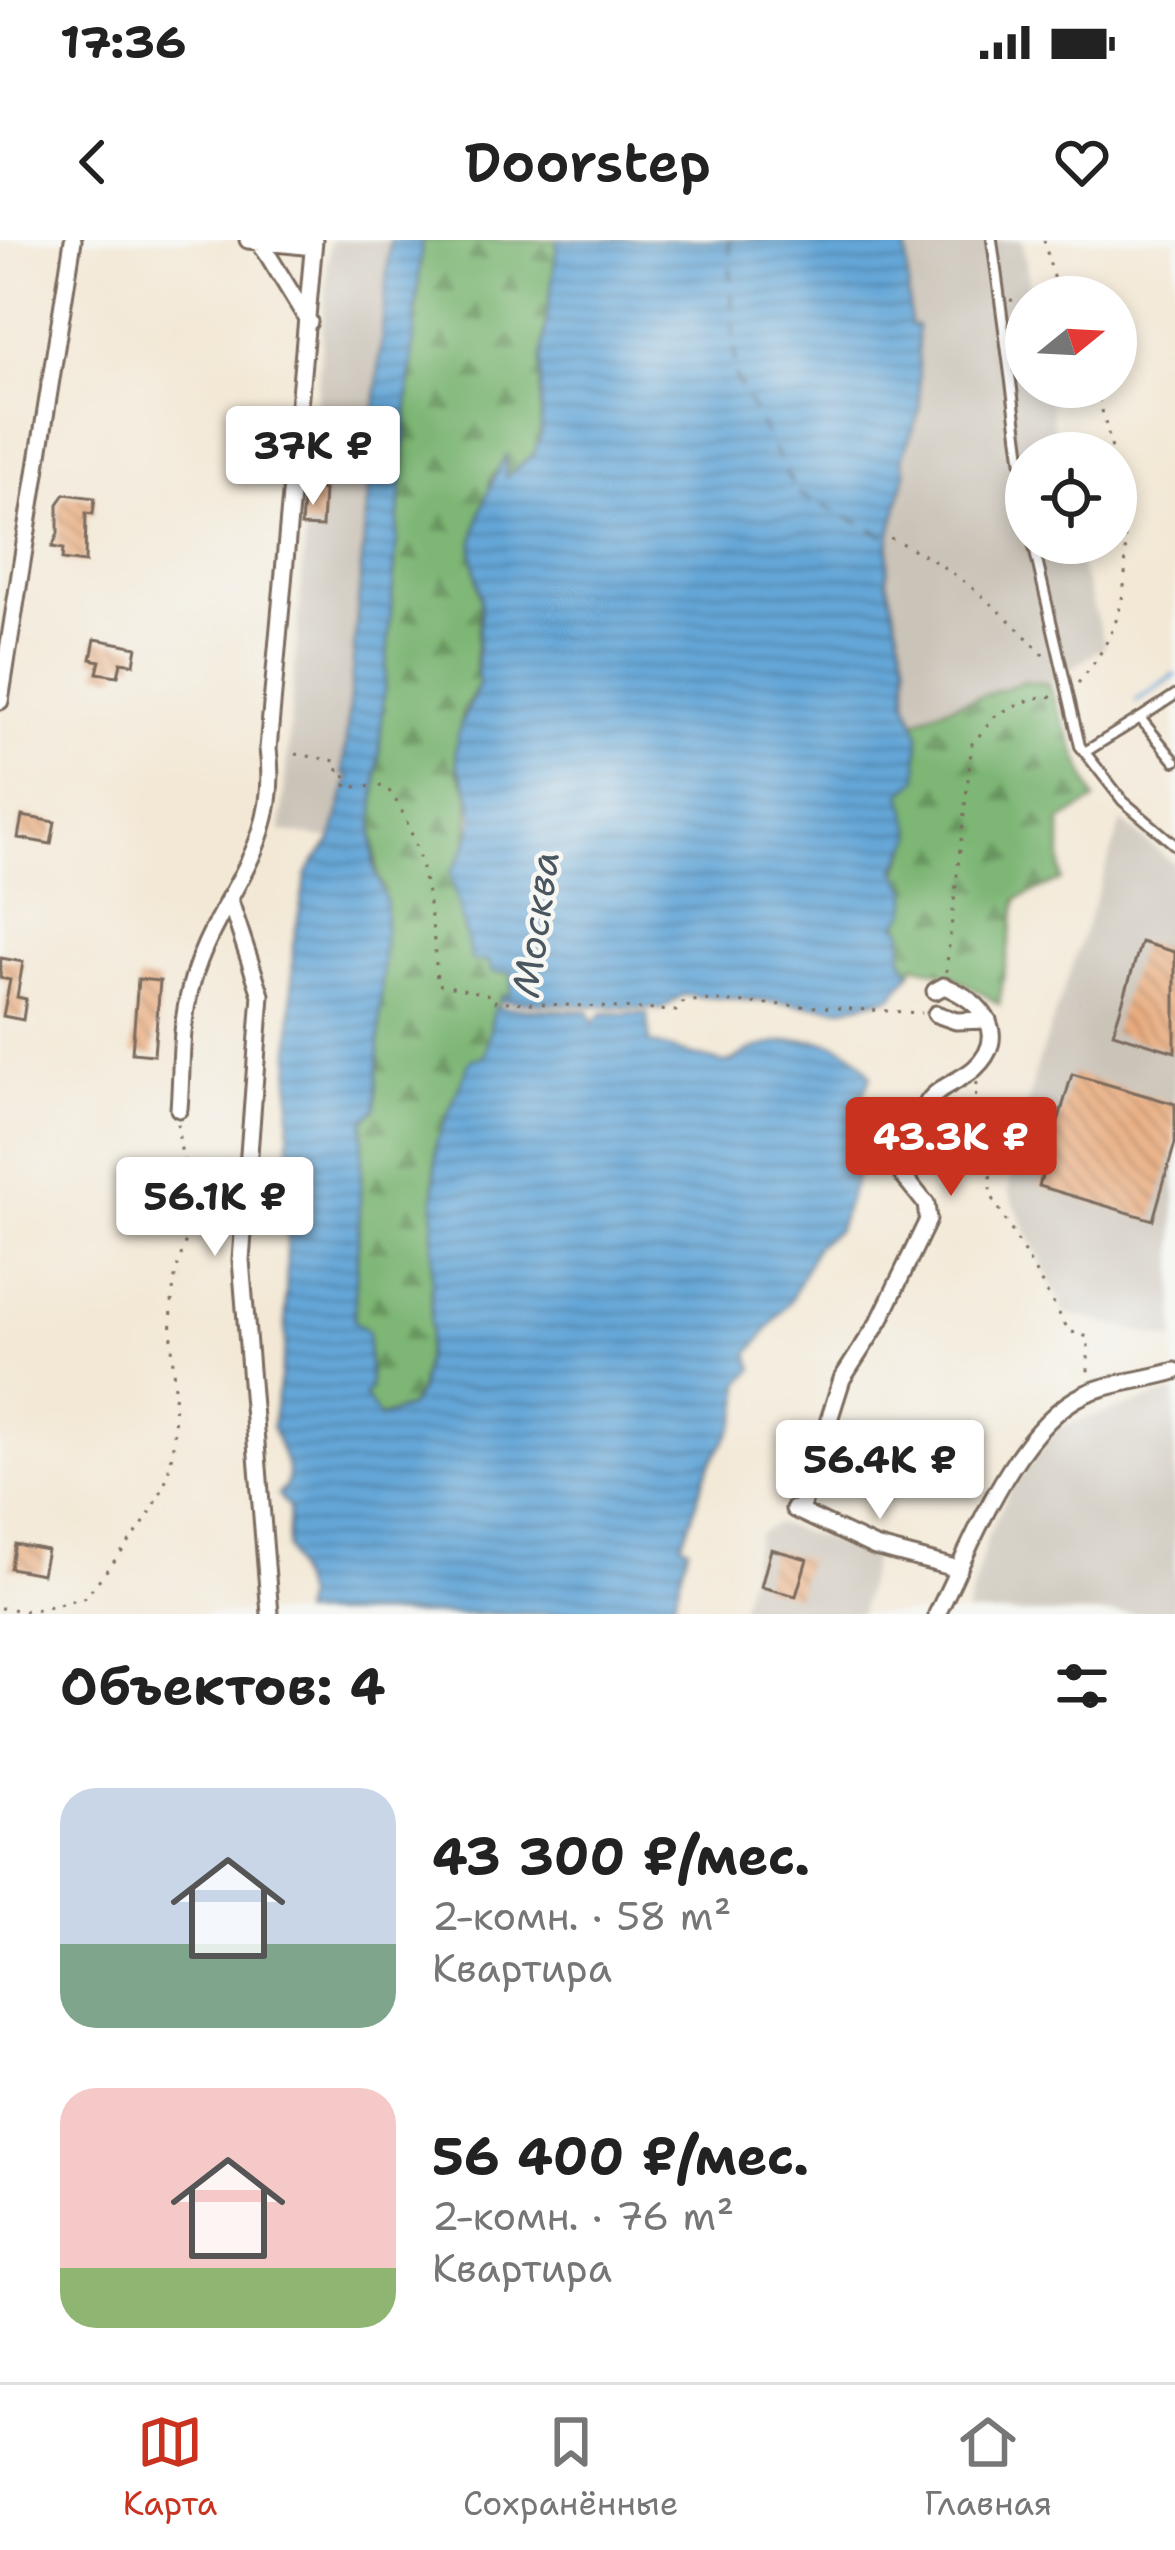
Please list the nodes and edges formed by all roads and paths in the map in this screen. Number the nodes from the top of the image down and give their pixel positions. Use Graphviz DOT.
graph roads {
  1 [pos="73,240"];
  2 [pos="992,240"];
  3 [pos="1043,240"];
  4 [pos="254,241"];
  5 [pos="314,244"];
  6 [pos="1052,276"];
  7 [pos="999,300"];
  8 [pos="1005,300"];
  9 [pos="309,322"];
  10 [pos="1017,432"];
  11 [pos="890,538"];
  12 [pos="1038,564"];
  13 [pos="1126,564"];
  14 [pos="6,633"];
  15 [pos="1064,676"];
  16 [pos="1068,695"];
  17 [pos="1175,695"];
  18 [pos="0,701"];
  19 [pos="1140,718"];
  20 [pos="1085,752"];
  21 [pos="296,754"];
  22 [pos="1175,761"];
  23 [pos="1175,844"];
  24 [pos="229,898"];
  25 [pos="936,1000"];
  26 [pos="916,1013"];
  27 [pos="988,1020"];
  28 [pos="973,1070"];
  29 [pos="178,1109"];
  30 [pos="1175,1371"];
  31 [pos="1089,1392"];
  32 [pos="959,1569"];
  33 [pos="0,1609"];
  34 [pos="270,1614"];
  35 [pos="937,1614"];
  1 -- 14 [label="street"];
  2 -- 7 [label="lane"];
  3 -- 6 [label="path"];
  4 -- 5 [label="street"];
  4 -- 9 [label="street"];
  5 -- 9 [label="street"];
  7 -- 8 [label="path"];
  7 -- 10 [label="lane"];
  9 -- 24 [label="street"];
  11 -- 15 [label="path"];
  12 -- 15 [label="lane"];
  13 -- 16 [label="path"];
  14 -- 18 [label="street"];
  15 -- 16 [label="lane"];
  16 -- 20 [label="lane"];
  16 -- 25 [label="path"];
  17 -- 19 [label="lane"];
  19 -- 20 [label="lane"];
  19 -- 22 [label="lane"];
  20 -- 23 [label="lane"];
  21 -- 26 [label="path"];
  24 -- 29 [label="street"];
  24 -- 34 [label="street"];
  25 -- 26 [label="path"];
  25 -- 26 [label="path"];
  25 -- 27 [label="street"];
  25 -- 27 [label="street"];
  27 -- 28 [label="street"];
  28 -- 31 [label="path"];
  28 -- 32 [label="street"];
  29 -- 33 [label="path"];
  30 -- 31 [label="street"];
  31 -- 32 [label="street"];
  32 -- 35 [label="street"];
}
